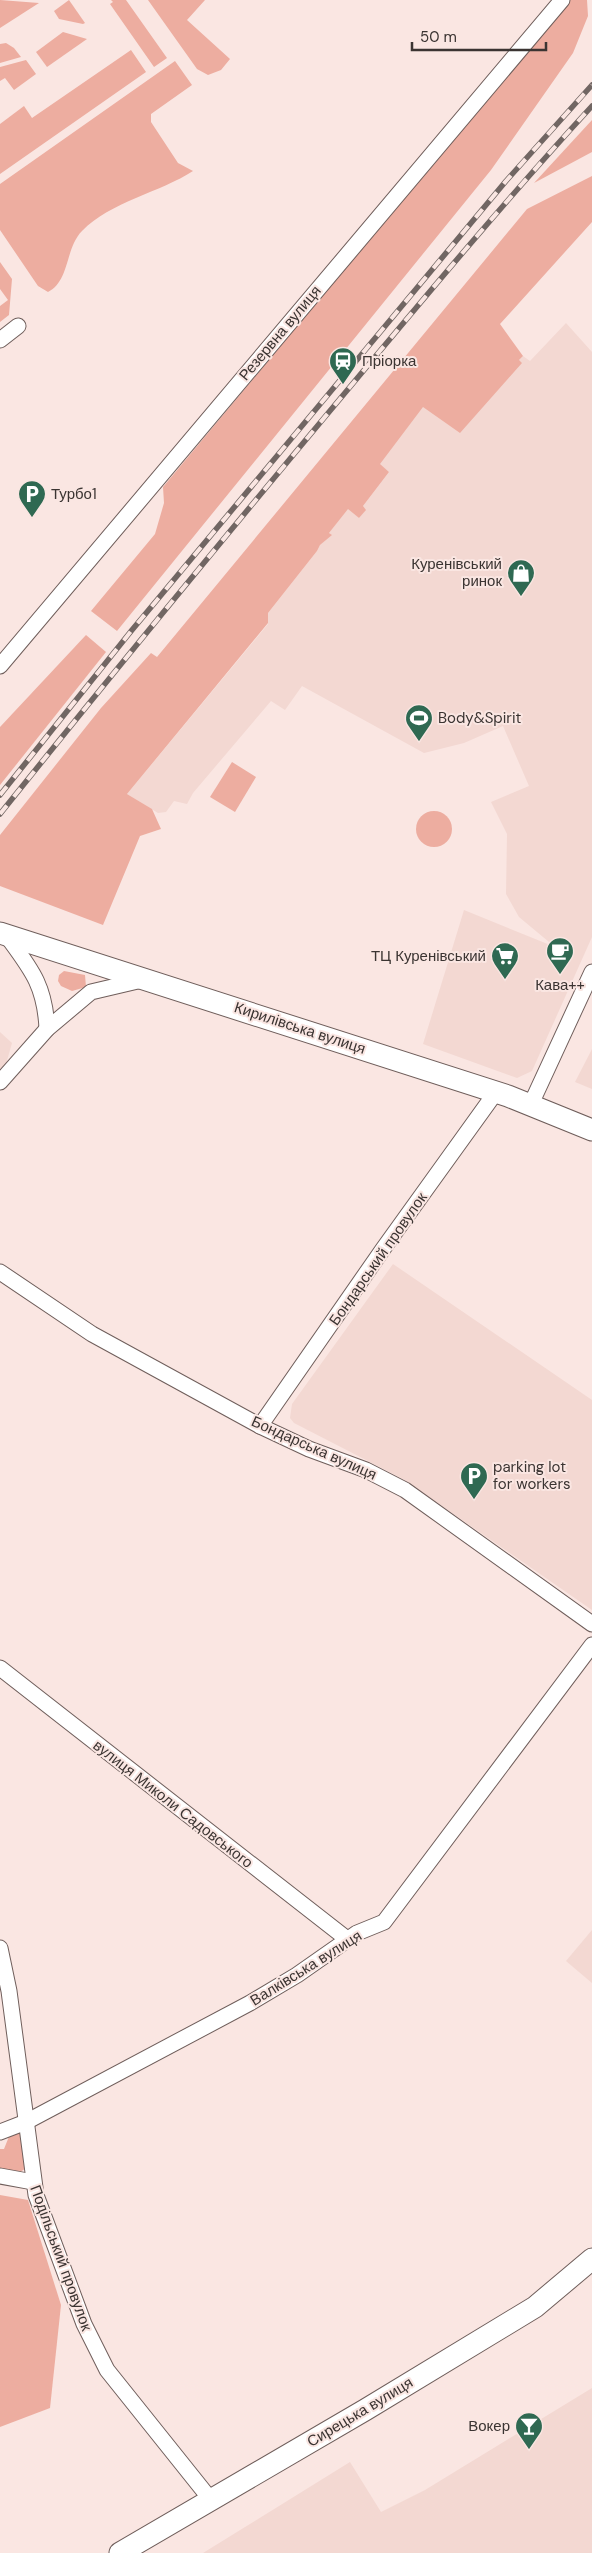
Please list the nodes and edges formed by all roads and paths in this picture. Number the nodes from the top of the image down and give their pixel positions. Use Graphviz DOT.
graph roads {
  1 [pos="562,0"];
  2 [pos="18,326"];
  3 [pos="0,340"];
  4 [pos="0,666"];
  5 [pos="3,934"];
  6 [pos="592,972"];
  7 [pos="148,979"];
  8 [pos="47,1029"];
  9 [pos="0,1082"];
  10 [pos="496,1092"];
  11 [pos="531,1104"];
  12 [pos="592,1130"];
  13 [pos="0,1272"];
  14 [pos="260,1426"];
  15 [pos="592,1624"];
  16 [pos="592,1645"];
  17 [pos="0,1668"];
  18 [pos="347,1940"];
  19 [pos="0,1948"];
  20 [pos="26,2122"];
  21 [pos="0,2132"];
  22 [pos="0,2176"];
  23 [pos="33,2182"];
  24 [pos="592,2259"];
  25 [pos="211,2500"];
  26 [pos="120,2553"];
  1 -- 4 [label="street, Резервна вулиця"];
  2 -- 3 [label="street"];
  5 -- 7 [label="main road, Кирилівська вулиця"];
  5 -- 8 [label="street"];
  6 -- 11 [label="street"];
  7 -- 8 [label="street"];
  7 -- 10 [label="main road, Кирилівська вулиця"];
  8 -- 9 [label="street"];
  10 -- 11 [label="main road, Кирилівська вулиця"];
  10 -- 14 [label="street, Бондарський провулок"];
  11 -- 12 [label="main road, Кирилівська вулиця"];
  13 -- 14 [label="street, Бондарська вулиця"];
  14 -- 15 [label="street, Бондарська вулиця"];
  16 -- 18 [label="street, Валківська вулиця"];
  17 -- 18 [label="street, вулиця Миколи Садовського"];
  18 -- 20 [label="street, Валківська вулиця"];
  19 -- 20 [label="street, Подільський провулок"];
  20 -- 21 [label="street, Валківська вулиця"];
  20 -- 23 [label="street, Подільський провулок"];
  22 -- 23 [label="street"];
  23 -- 25 [label="street, Подільський провулок"];
  24 -- 25 [label="main road, Сирецька вулиця"];
  25 -- 26 [label="main road, Сирецька вулиця"];
}
